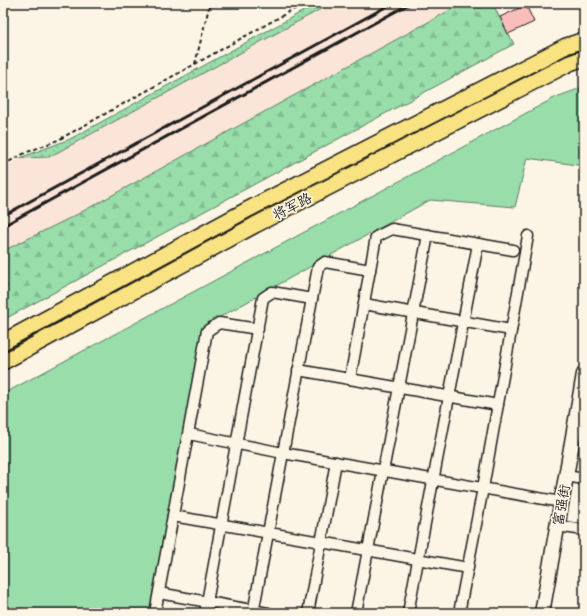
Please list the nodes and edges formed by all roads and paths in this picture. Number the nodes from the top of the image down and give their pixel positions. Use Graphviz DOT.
graph roads {
  1 [pos="210,3"];
  2 [pos="305,3"];
  3 [pos="584,40"];
  4 [pos="584,58"];
  5 [pos="194,65"];
  6 [pos="3,165"];
  7 [pos="428,234"];
  8 [pos="528,236"];
  9 [pos="478,244"];
  10 [pos="513,250"];
  11 [pos="370,270"];
  12 [pos="312,299"];
  13 [pos="364,304"];
  14 [pos="413,313"];
  15 [pos="463,322"];
  16 [pos="258,329"];
  17 [pos="511,330"];
  18 [pos="3,342"];
  19 [pos="3,362"];
  20 [pos="298,370"];
  21 [pos="584,374"];
  22 [pos="350,379"];
  23 [pos="399,388"];
  24 [pos="449,397"];
  25 [pos="498,406"];
  26 [pos="189,434"];
  27 [pos="236,444"];
  28 [pos="283,453"];
  29 [pos="336,462"];
  30 [pos="383,470"];
  31 [pos="566,476"];
  32 [pos="433,479"];
  33 [pos="584,479"];
  34 [pos="483,488"];
  35 [pos="561,502"];
  36 [pos="173,516"];
  37 [pos="221,525"];
  38 [pos="557,526"];
  39 [pos="584,530"];
  40 [pos="268,533"];
  41 [pos="321,542"];
  42 [pos="368,551"];
  43 [pos="418,560"];
  44 [pos="468,568"];
  45 [pos="159,593"];
  46 [pos="207,602"];
  47 [pos="253,612"];
  48 [pos="155,613"];
  49 [pos="205,613"];
  50 [pos="268,613"];
  51 [pos="308,613"];
  52 [pos="356,613"];
  53 [pos="408,613"];
  54 [pos="460,613"];
  55 [pos="542,613"];
  1 -- 5 [label="path"];
  2 -- 5 [label="path"];
  3 -- 18 [label="main road, 将军路"];
  4 -- 19 [label="main road, 将军路"];
  5 -- 6 [label="path"];
  7 -- 9 [label="street"];
  7 -- 11 [label="street"];
  7 -- 14 [label="street"];
  8 -- 17 [label="street"];
  9 -- 10 [label="street"];
  9 -- 15 [label="street"];
  11 -- 12 [label="street"];
  11 -- 13 [label="street"];
  12 -- 16 [label="street"];
  12 -- 20 [label="street"];
  13 -- 14 [label="street"];
  13 -- 22 [label="street"];
  14 -- 15 [label="street"];
  14 -- 23 [label="street"];
  15 -- 17 [label="street"];
  15 -- 24 [label="street"];
  16 -- 26 [label="street"];
  16 -- 27 [label="street"];
  17 -- 25 [label="street"];
  20 -- 22 [label="street"];
  20 -- 28 [label="street"];
  21 -- 31 [label="main road, 富强街"];
  22 -- 23 [label="street"];
  23 -- 24 [label="street"];
  23 -- 30 [label="street"];
  24 -- 25 [label="street"];
  24 -- 32 [label="street"];
  25 -- 34 [label="street"];
  26 -- 27 [label="street"];
  26 -- 36 [label="street"];
  27 -- 28 [label="street"];
  27 -- 37 [label="street"];
  28 -- 29 [label="street"];
  28 -- 40 [label="street"];
  29 -- 30 [label="street"];
  29 -- 41 [label="street"];
  30 -- 32 [label="street"];
  30 -- 42 [label="street"];
  31 -- 33 [label="street"];
  31 -- 35 [label="main road, 富强街"];
  32 -- 34 [label="street"];
  32 -- 43 [label="street"];
  34 -- 35 [label="street"];
  34 -- 44 [label="street"];
  35 -- 38 [label="main road, 富强街"];
  36 -- 37 [label="street"];
  36 -- 45 [label="street"];
  37 -- 40 [label="street"];
  37 -- 46 [label="street"];
  38 -- 39 [label="street"];
  38 -- 55 [label="main road, 富强街"];
  40 -- 41 [label="street"];
  40 -- 47 [label="street"];
  41 -- 42 [label="street"];
  41 -- 51 [label="street"];
  42 -- 43 [label="street"];
  42 -- 52 [label="street"];
  43 -- 44 [label="street"];
  43 -- 53 [label="street"];
  44 -- 54 [label="street"];
  45 -- 46 [label="street"];
  45 -- 48 [label="street"];
  46 -- 47 [label="street"];
  46 -- 49 [label="street"];
  47 -- 50 [label="street"];
}
